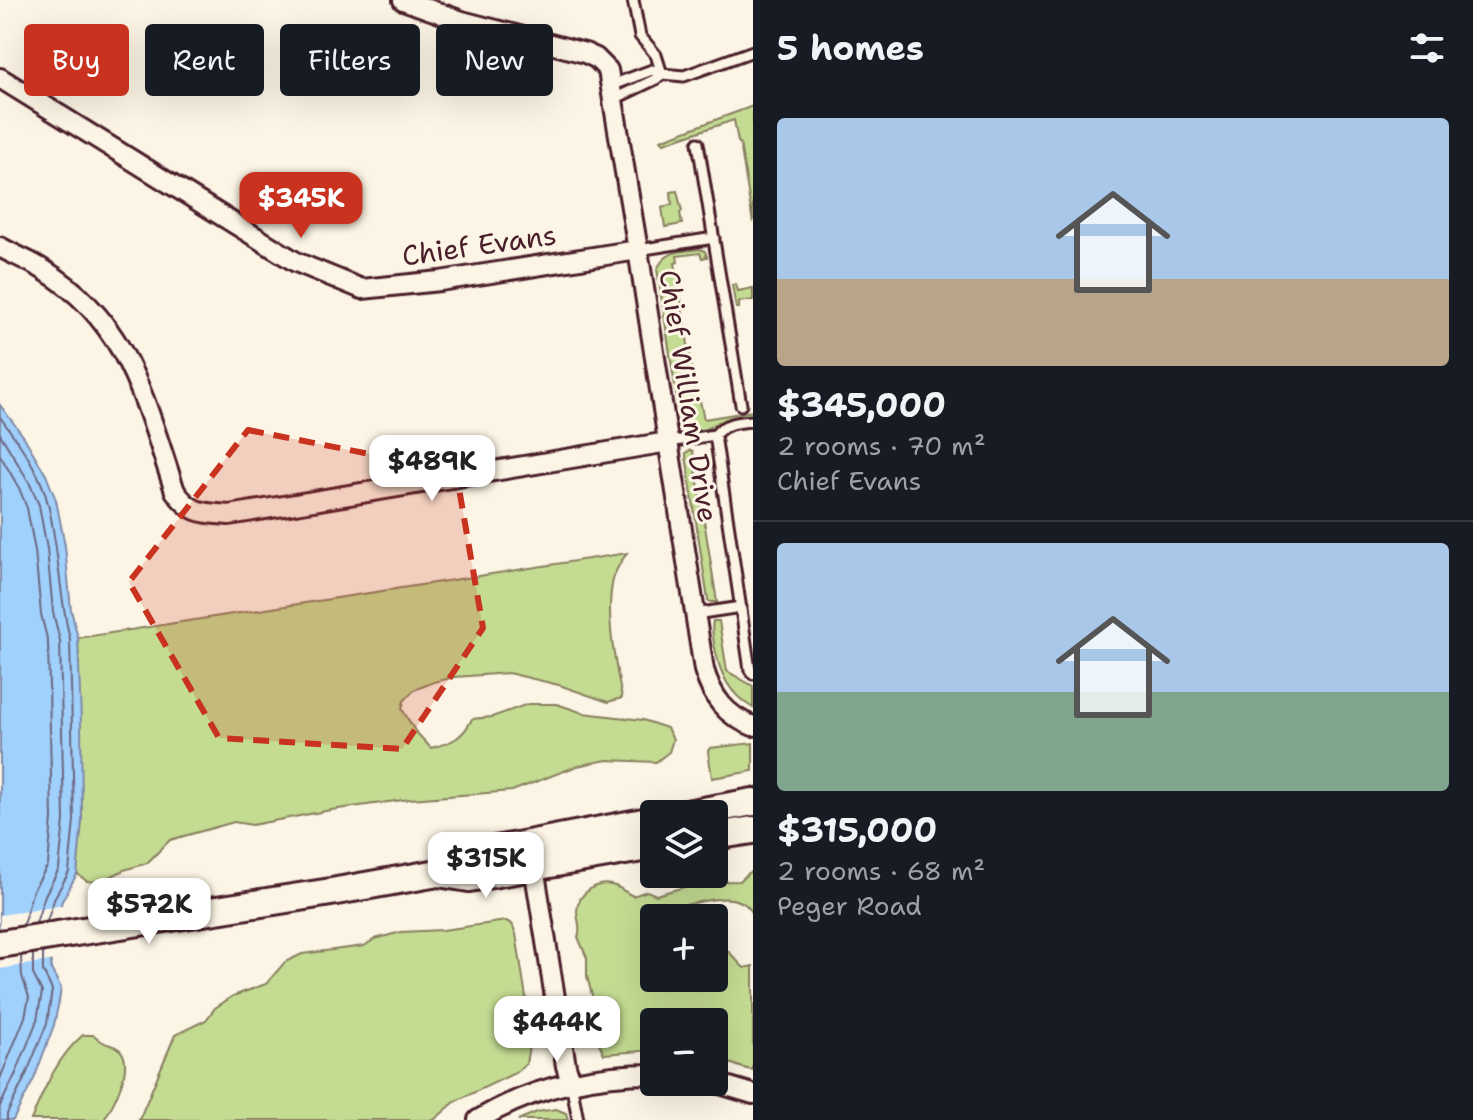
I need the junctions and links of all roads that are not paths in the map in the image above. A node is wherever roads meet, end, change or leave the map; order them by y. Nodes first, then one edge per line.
1 (403, 0) edge
2 (633, 0) edge
3 (753, 51) edge
4 (662, 74) junction
5 (0, 78) edge
6 (611, 85) junction
7 (698, 143) dead end
8 (714, 238) junction
9 (0, 247) edge
10 (638, 250) junction
11 (741, 405) dead end
12 (753, 421) edge
13 (715, 435) junction
14 (668, 442) junction
15 (742, 611) junction
16 (753, 613) edge
17 (695, 614) junction
18 (753, 674) edge
19 (746, 722) edge
20 (753, 802) edge
21 (728, 806) edge
22 (640, 823) edge
23 (753, 830) edge
24 (728, 834) edge
25 (640, 848) edge
26 (534, 867) junction
27 (438, 873) junction
28 (0, 944) edge
29 (640, 1074) edge
30 (571, 1082) junction
31 (728, 1086) edge
32 (753, 1094) edge
33 (478, 1120) edge
34 (578, 1120) edge

1 - 6 street
2 - 4 lane
3 - 4 lane
4 - 6 lane
5 - 10 street, Chief Evans
6 - 10 street, Chief William Drive
7 - 8 lane
8 - 10 lane
8 - 11 lane
9 - 14 street
10 - 14 street, Chief William Drive
12 - 13 lane
13 - 14 lane
13 - 15 lane
14 - 17 street, Chief William Drive
15 - 16 lane
15 - 17 lane
15 - 18 lane
17 - 19 street, Chief William Drive
20 - 21 main road
22 - 27 main road
23 - 24 main road
25 - 26 main road
26 - 27 main road
26 - 30 street
27 - 28 main road
29 - 30 street
30 - 33 street
30 - 34 lane
31 - 32 street

